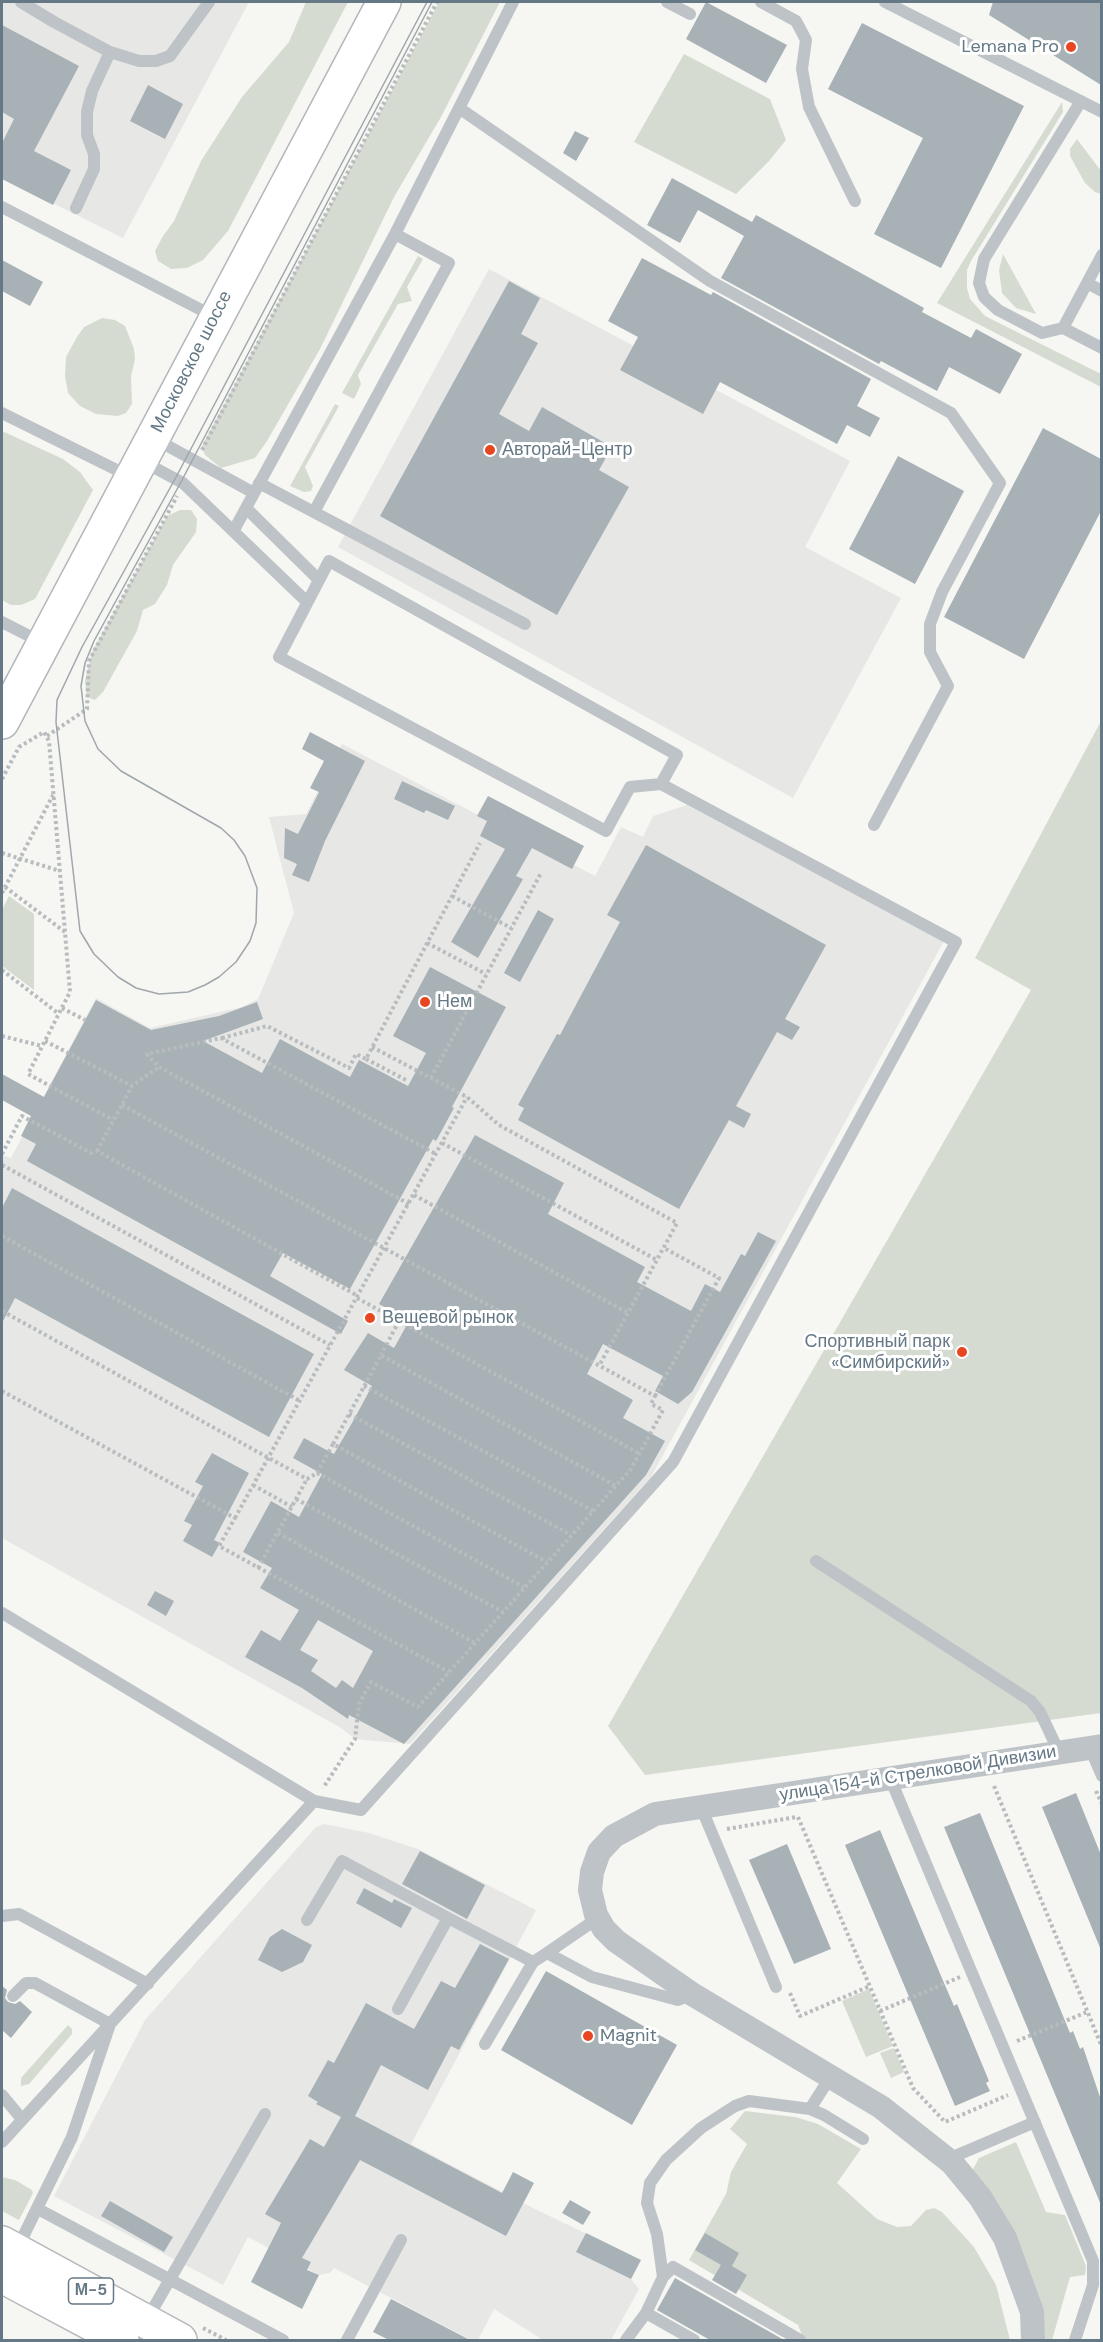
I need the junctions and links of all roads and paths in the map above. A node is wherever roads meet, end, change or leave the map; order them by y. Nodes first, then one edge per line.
1 (21, 2) edge
2 (209, 2) edge
3 (384, 2) edge
4 (437, 2) edge
5 (513, 2) edge
6 (667, 2) edge
7 (761, 2) edge
8 (885, 2) edge
9 (690, 14) dead end
10 (110, 52) junction
11 (1081, 101) junction
12 (459, 108) junction
13 (1101, 112) edge
14 (855, 201) dead end
15 (2, 207) edge
16 (76, 208) dead end
17 (395, 234) junction
18 (1101, 255) edge
19 (1087, 283) junction
20 (1101, 291) edge
21 (215, 317) junction
22 (1063, 328) junction
23 (1101, 348) edge
24 (2, 413) edge
25 (142, 459) junction
26 (195, 461) junction
27 (183, 483) junction
28 (257, 488) junction
29 (246, 508) junction
30 (314, 512) junction
31 (234, 530) junction
32 (319, 580) junction
33 (307, 602) junction
34 (2, 622) edge
35 (525, 624) dead end
36 (44, 644) junction
37 (9, 690) edge
38 (2, 722) edge
39 (46, 736) junction
40 (2, 779) edge
41 (661, 784) junction
42 (54, 795) junction
43 (874, 825) dead end
44 (480, 843) dead end
45 (2, 853) edge
46 (20, 859) junction
47 (60, 871) junction
48 (541, 873) dead end
49 (4, 887) junction
50 (2, 892) edge
51 (452, 896) junction
52 (511, 928) junction
53 (65, 932) junction
54 (427, 943) junction
55 (2, 970) edge
56 (486, 974) junction
57 (62, 1008) junction
58 (59, 1014) junction
59 (85, 1020) dead end
60 (2, 1036) edge
61 (221, 1038) junction
62 (45, 1041) junction
63 (42, 1046) junction
64 (372, 1047) junction
65 (366, 1059) junction
66 (159, 1067) junction
67 (431, 1078) junction
68 (406, 1080) dead end
69 (132, 1086) junction
70 (467, 1097) junction
71 (122, 1105) junction
72 (113, 1120) junction
73 (442, 1143) junction
74 (97, 1150) junction
75 (2, 1154) edge
76 (436, 1154) junction
77 (2, 1165) edge
78 (414, 1195) junction
79 (408, 1204) junction
80 (2, 1236) edge
81 (384, 1248) junction
82 (664, 1248) junction
83 (657, 1260) junction
84 (357, 1297) junction
85 (2, 1311) edge
86 (628, 1313) junction
87 (399, 1321) junction
88 (330, 1345) junction
89 (381, 1355) junction
90 (599, 1366) junction
91 (364, 1386) junction
92 (2, 1391) edge
93 (655, 1396) junction
94 (300, 1401) junction
95 (349, 1414) junction
96 (333, 1444) junction
97 (640, 1454) junction
98 (268, 1458) junction
99 (317, 1473) junction
100 (308, 1479) junction
101 (253, 1485) junction
102 (616, 1486) junction
103 (296, 1499) junction
104 (292, 1507) junction
105 (593, 1511) junction
106 (235, 1518) junction
107 (278, 1533) junction
108 (571, 1535) junction
109 (816, 1561) dead end
110 (547, 1562) junction
111 (258, 1568) junction
112 (524, 1587) junction
113 (502, 1612) junction
114 (2, 1613) edge
115 (475, 1643) junction
116 (449, 1672) junction
117 (1096, 1747) edge
118 (1059, 1752) junction
119 (1101, 1776) edge
120 (890, 1778) junction
121 (994, 1786) dead end
122 (314, 1801) junction
123 (701, 1807) junction
124 (798, 1816) dead end
125 (2, 1916) edge
126 (448, 1918) junction
127 (598, 1918) junction
128 (307, 1920) dead end
129 (547, 1953) junction
130 (533, 1962) junction
131 (956, 1966) dead end
132 (961, 1977) junction
133 (148, 1984) junction
134 (781, 1985) joint
135 (870, 1986) junction
136 (965, 1988) dead end
137 (692, 1994) junction
138 (13, 1996) dead end
139 (398, 2009) dead end
140 (880, 2011) junction
141 (1087, 2012) junction
142 (110, 2024) junction
143 (1013, 2043) dead end
144 (485, 2044) dead end
145 (1101, 2047) edge
146 (831, 2076) junction
147 (1005, 2084) dead end
148 (2, 2095) edge
149 (810, 2109) junction
150 (265, 2114) dead end
151 (21, 2118) junction
152 (1035, 2122) junction
153 (863, 2139) dead end
154 (2, 2142) edge
155 (948, 2159) junction
156 (39, 2210) junction
157 (401, 2240) dead end
158 (6, 2256) edge
159 (663, 2277) junction
160 (168, 2281) junction
161 (646, 2313) junction
162 (134, 2331) edge
163 (180, 2340) edge
164 (283, 2340) edge
165 (347, 2340) edge
166 (626, 2340) edge
167 (694, 2340) edge
168 (800, 2340) edge
169 (1033, 2340) edge
170 (1075, 2340) edge

1 - 10 lane
2 - 10 lane
3 - 21 main road, Московское шоссе
4 - 26 path
5 - 12 lane
6 - 9 lane
7 - 14 lane
8 - 11 lane
10 - 16 lane
11 - 13 lane
11 - 22 lane
12 - 17 lane
12 - 43 lane
15 - 21 lane
17 - 28 lane
17 - 30 lane
18 - 19 lane
19 - 20 lane
19 - 22 lane
21 - 25 main road, Московское шоссе
22 - 23 lane
24 - 25 lane
25 - 26 lane
25 - 27 lane
25 - 36 main road, Московское шоссе
26 - 28 lane
27 - 31 lane
27 - 39 path
28 - 29 lane
28 - 30 lane
29 - 31 lane
29 - 32 lane
30 - 35 lane
31 - 33 lane
32 - 33 lane
32 - 41 lane
33 - 41 lane
34 - 36 lane
36 - 37 main road, Московское шоссе
37 - 38 main road, Московское шоссе
39 - 40 path
39 - 42 path
41 - 122 lane
42 - 46 path
42 - 47 path
44 - 51 path
45 - 46 path
46 - 47 path
46 - 49 path
47 - 53 path
48 - 52 path
49 - 50 path
49 - 53 path
51 - 52 path
51 - 54 path
52 - 56 path
53 - 57 path
54 - 56 path
54 - 64 path
55 - 58 path
56 - 67 path
57 - 58 path
57 - 59 path
58 - 62 path
60 - 63 path
61 - 65 path
61 - 66 path
61 - 76 path
62 - 63 path
62 - 69 path
63 - 72 path
64 - 65 path
64 - 67 path
65 - 68 path
66 - 69 path
66 - 79 path
67 - 70 path
69 - 71 path
70 - 73 path
70 - 82 path
71 - 72 path
71 - 81 path
72 - 74 path
73 - 76 path
73 - 83 path
74 - 75 path
74 - 84 path
76 - 78 path
77 - 88 path
78 - 79 path
78 - 86 path
79 - 81 path
80 - 94 path
81 - 84 path
81 - 90 path
82 - 83 path
82 - 93 path
83 - 86 path
84 - 87 path
84 - 88 path
85 - 98 path
86 - 90 path
87 - 89 path
87 - 97 path
88 - 94 path
89 - 91 path
89 - 102 path
90 - 93 path
91 - 95 path
91 - 105 path
92 - 106 path
93 - 97 path
94 - 98 path
95 - 96 path
95 - 108 path
96 - 99 path
96 - 110 path
97 - 102 path
98 - 100 path
98 - 101 path
99 - 100 path
99 - 112 path
100 - 103 path
101 - 104 path
101 - 106 path
102 - 105 path
103 - 104 path
103 - 113 path
104 - 107 path
105 - 108 path
106 - 111 path
107 - 111 path
107 - 115 path
108 - 110 path
109 - 118 lane
110 - 112 path
111 - 116 path
112 - 113 path
113 - 115 path
114 - 122 lane
115 - 116 path
116 - 122 path
117 - 118 street, улица 154-й Стрелковой Дивизии
117 - 119 lane
118 - 120 street, улица 154-й Стрелковой Дивизии
120 - 123 street, улица 154-й Стрелковой Дивизии
120 - 152 lane
121 - 141 path
122 - 133 lane
123 - 127 street, улица 154-й Стрелковой Дивизии
123 - 134 lane
124 - 135 path
125 - 133 lane
126 - 128 lane
126 - 130 lane
126 - 139 lane
127 - 129 lane
127 - 137 street
129 - 130 lane
129 - 137 lane
130 - 144 lane
131 - 132 path
132 - 136 path
132 - 140 path
133 - 142 lane
134 - 135 path
135 - 140 path
137 - 146 street
138 - 142 lane
140 - 147 path
141 - 143 path
141 - 145 path
142 - 151 lane
142 - 156 lane
146 - 149 lane
146 - 155 street
148 - 151 lane
149 - 153 lane
149 - 159 lane
150 - 160 lane
151 - 154 lane
152 - 155 lane
152 - 170 lane
155 - 169 street
156 - 158 lane
156 - 160 lane
157 - 165 lane
158 - 162 main road, М-5
158 - 162 main road, М-5
159 - 161 lane
159 - 168 lane
160 - 162 lane
160 - 164 lane
161 - 166 lane
161 - 167 lane
162 - 163 main road, М-5

